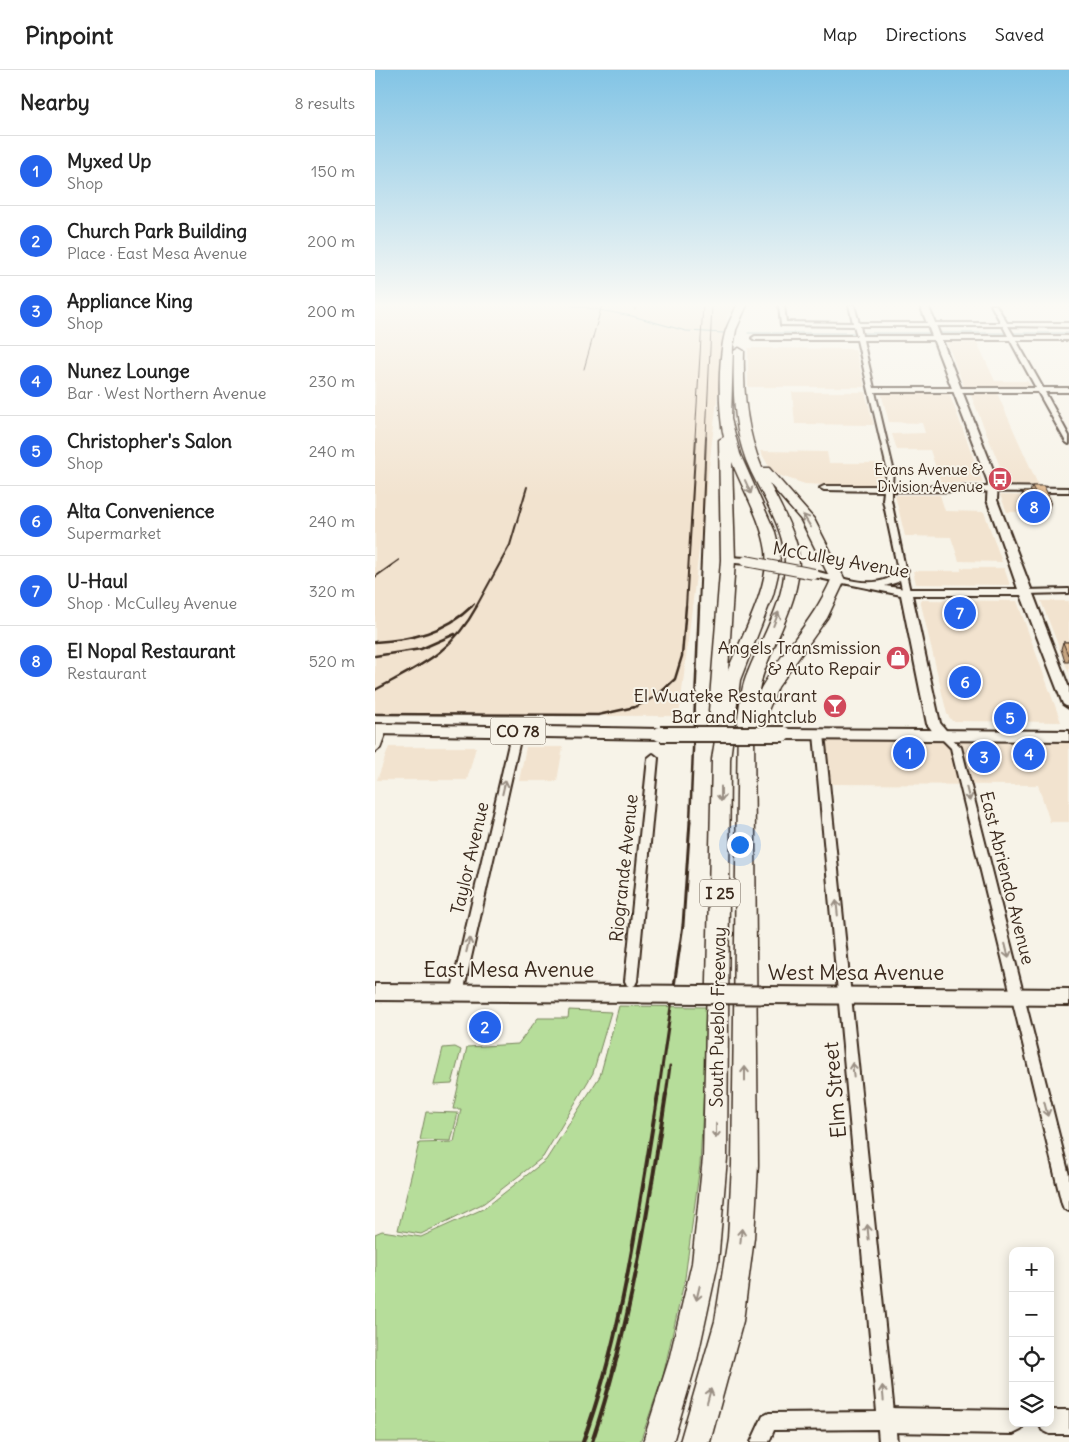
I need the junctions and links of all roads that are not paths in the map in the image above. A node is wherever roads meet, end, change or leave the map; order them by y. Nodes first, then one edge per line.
1 (727, 369) edge
2 (739, 369) edge
3 (867, 369) edge
4 (950, 369) edge
5 (1030, 369) edge
6 (872, 390) junction
7 (958, 390) junction
8 (1041, 390) junction
9 (1069, 390) edge
10 (725, 419) junction
11 (745, 439) junction
12 (1069, 442) edge
13 (824, 488) dead end
14 (887, 489) junction
15 (994, 490) junction
16 (1069, 490) edge
17 (728, 560) junction
18 (902, 570) junction
19 (838, 580) junction
20 (861, 584) junction
21 (906, 592) junction
22 (1025, 592) junction
23 (1069, 592) edge
24 (911, 617) junction
25 (1069, 704) edge
26 (379, 729) edge
27 (517, 731) junction
28 (819, 734) junction
29 (943, 735) junction
30 (1069, 736) edge
31 (375, 748) edge
32 (653, 758) dead end
33 (721, 759) junction
34 (746, 768) junction
35 (636, 987) junction
36 (375, 992) edge
37 (457, 992) junction
38 (846, 996) junction
39 (1018, 997) junction
40 (1069, 997) edge
41 (1069, 1204) edge
42 (1009, 1422) edge
43 (1054, 1422) edge
44 (1069, 1422) edge
45 (887, 1431) edge
46 (657, 1442) edge
47 (695, 1442) edge
48 (760, 1442) edge

1 - 10 highway, South Pueblo Freeway / I 25
2 - 11 highway, South Pueblo Freeway / I 25
3 - 6 street, East Abriendo Avenue
4 - 7 street
5 - 8 street
6 - 7 street
6 - 14 street, East Abriendo Avenue
7 - 8 street
7 - 15 street
8 - 9 street
8 - 12 street
10 - 17 highway
10 -> 33 highway, South Pueblo Freeway / I 25
19 -> 11 highway
34 -> 11 highway, South Pueblo Freeway / I 25
13 - 14 street
14 - 15 street
14 - 18 street, East Abriendo Avenue
15 - 16 street
15 - 22 street
17 - 19 street, McCulley Avenue, bridge
17 - 33 highway
18 - 20 street
18 - 21 street, East Abriendo Avenue
19 - 20 street, McCulley Avenue
19 - 34 highway
20 - 21 street, McCulley Avenue
20 - 24 street
21 - 22 street, McCulley Avenue
21 - 24 street, East Abriendo Avenue
22 - 23 street, McCulley Avenue
22 - 25 street
24 - 29 street, East Abriendo Avenue
26 - 27 main road, CO 78
26 - 31 street
27 - 28 main road, CO 78, bridge
37 -> 27 street, Taylor Avenue
28 - 29 main road, CO 78
38 -> 28 street, Elm Street
29 - 30 main road, CO 78
29 -> 39 street, East Abriendo Avenue
32 - 35 street, Riogrande Avenue
33 -> 46 highway, South Pueblo Freeway / I 25
47 -> 34 highway, South Pueblo Freeway / I 25
35 - 37 street, East Mesa Avenue
35 - 38 street, West Mesa Avenue, bridge
36 - 37 street, East Mesa Avenue
38 - 39 street, West Mesa Avenue
45 -> 38 street, Elm Street
39 - 40 street, West Mesa Avenue
39 -> 41 street, East Abriendo Avenue
42 - 45 street
43 - 44 street
45 - 48 street

